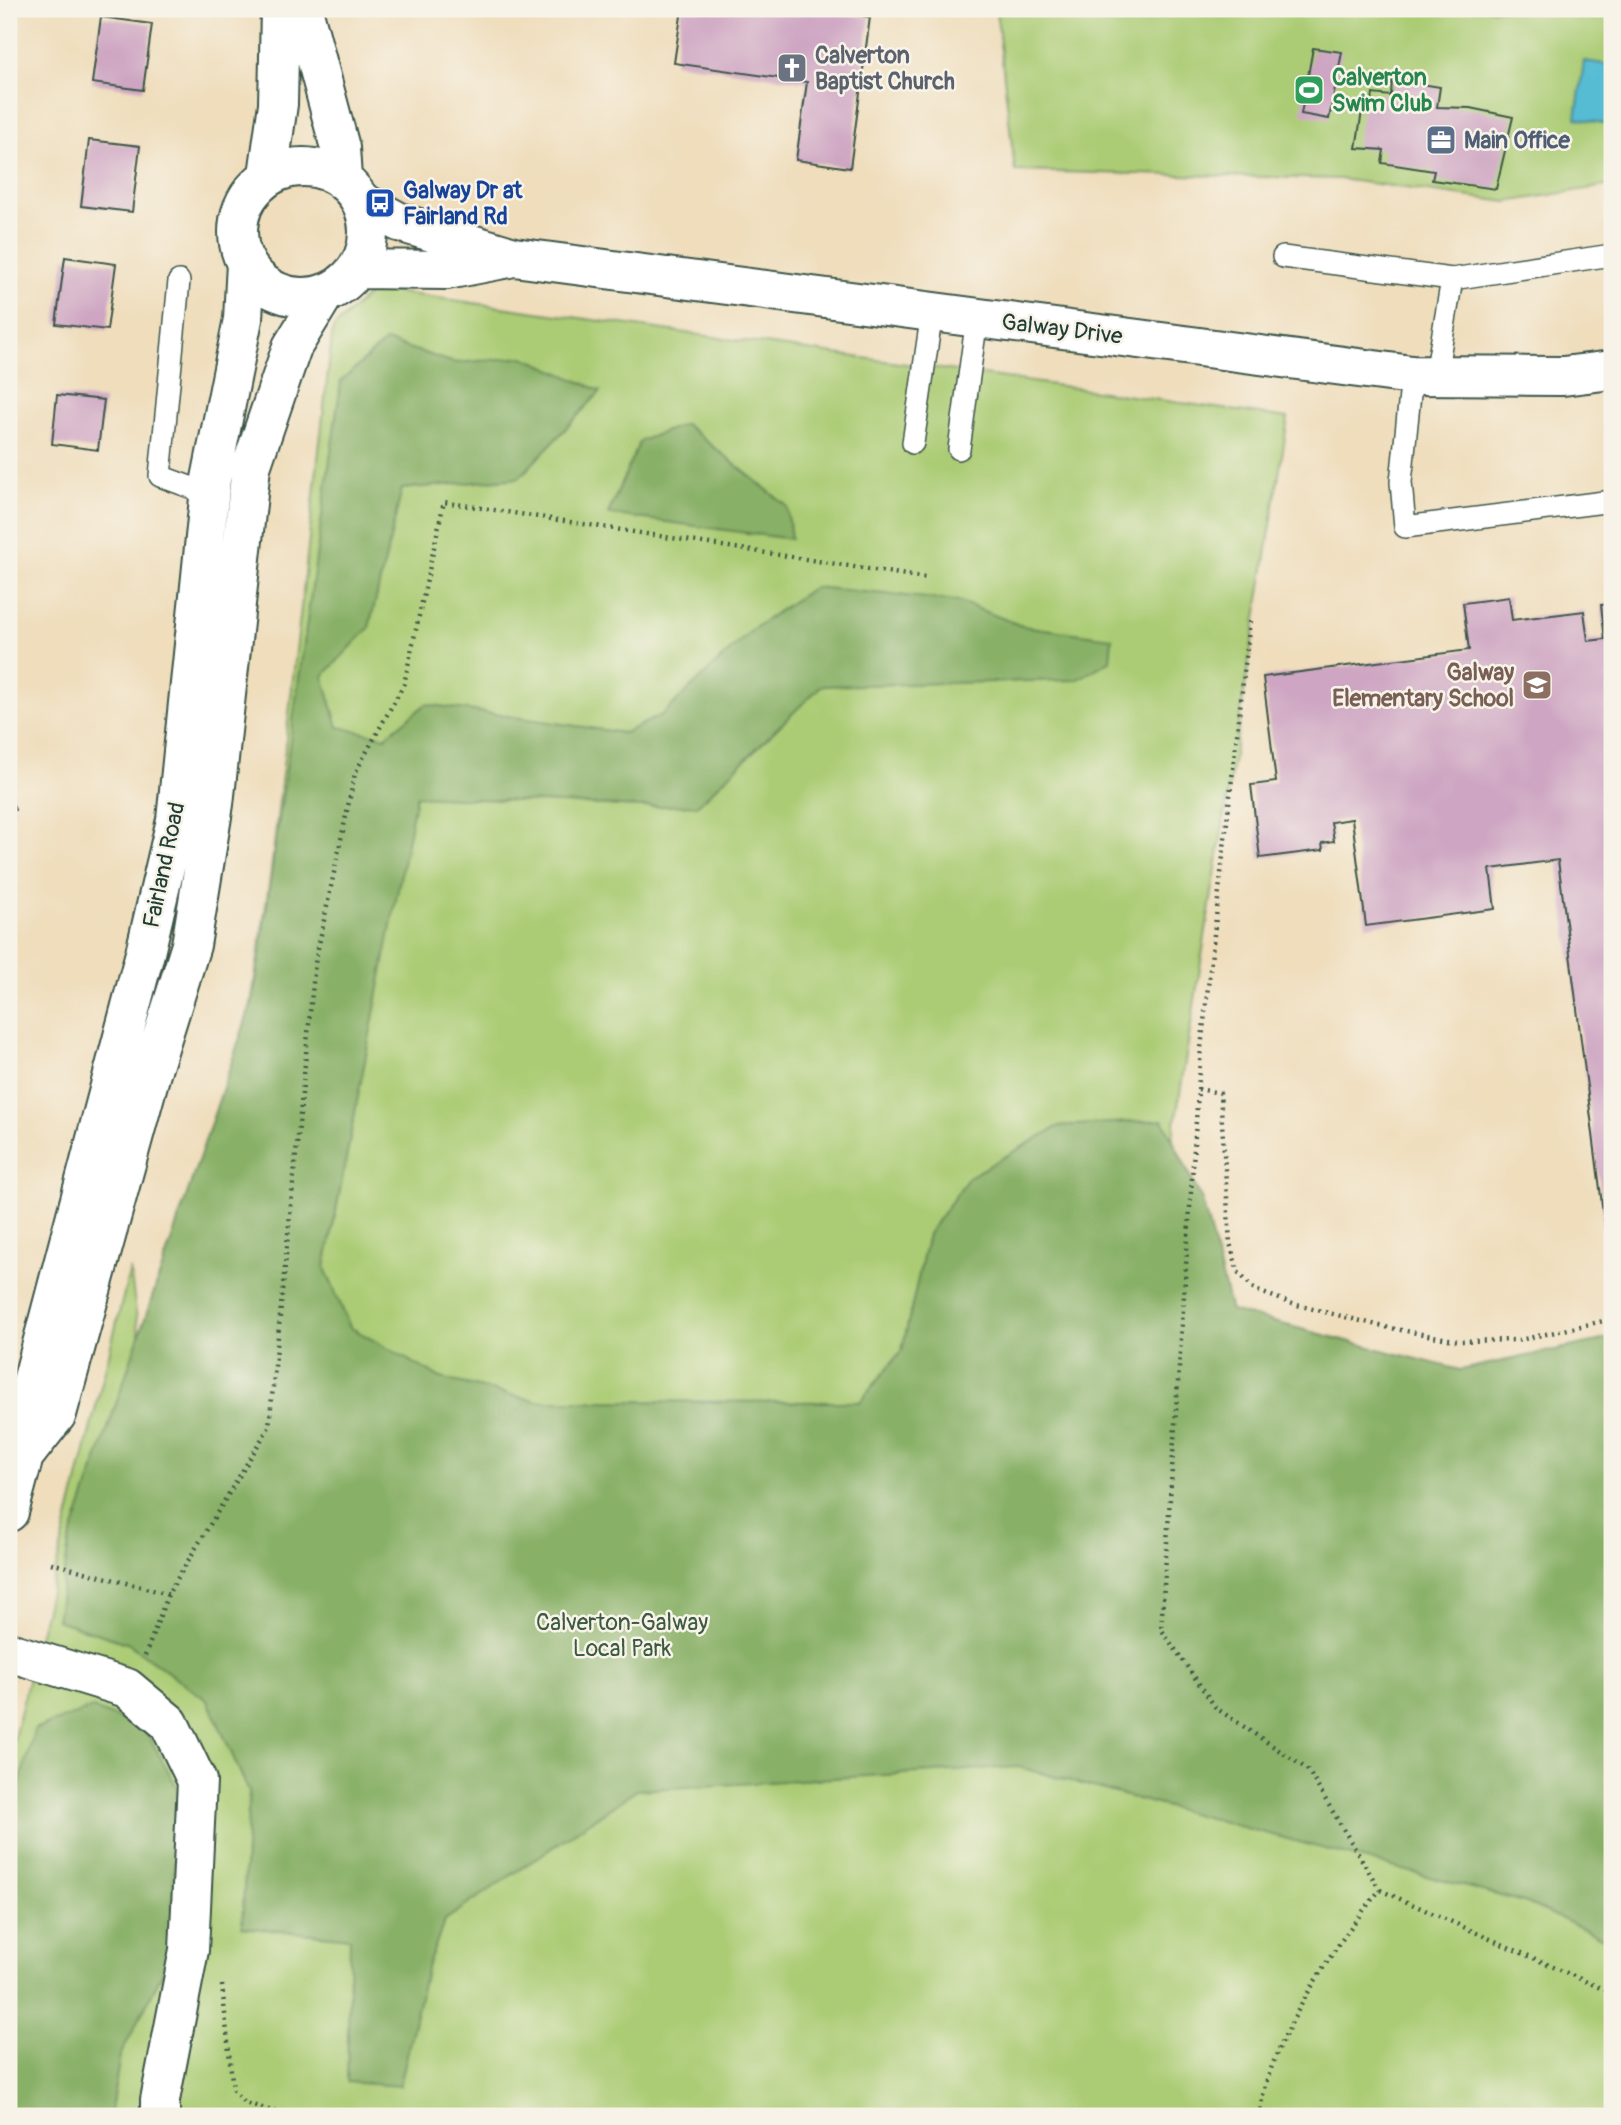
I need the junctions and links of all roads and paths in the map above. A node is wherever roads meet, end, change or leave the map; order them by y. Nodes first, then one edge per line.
1 (280, 9) edge
2 (303, 9) edge
3 (268, 176) junction
4 (352, 190) junction
5 (1612, 255) edge
6 (514, 257) junction
7 (1283, 257) dead end
8 (246, 264) junction
9 (357, 269) junction
10 (1452, 279) junction
11 (179, 281) dead end
12 (325, 293) junction
13 (932, 312) junction
14 (978, 318) junction
15 (1612, 370) edge
16 (1424, 375) junction
17 (912, 443) dead end
18 (959, 449) dead end
19 (209, 496) junction
20 (1612, 501) edge
21 (247, 503) junction
22 (925, 578) dead end
23 (1250, 621) dead end
24 (1198, 1089) junction
25 (1612, 1319) edge
26 (24, 1456) junction
27 (9, 1512) edge
28 (51, 1563) dead end
29 (167, 1594) junction
30 (9, 1652) edge
31 (131, 1691) junction
32 (1380, 1890) junction
33 (1612, 1993) edge
34 (160, 2116) edge
35 (1259, 2116) edge

1 - 3 main road
2 - 4 main road
3 - 4 main road
3 - 8 main road
4 - 6 main road, Galway Drive
4 - 9 main road
5 - 10 lane
6 - 9 main road, Galway Drive
6 - 13 main road, Galway Drive
7 - 10 lane
8 - 12 main road
8 - 19 main road, Fairland Road
9 - 12 main road
10 - 16 lane
11 - 19 lane
12 - 21 main road, Fairland Road
13 - 14 main road, Galway Drive
13 - 17 lane
14 - 16 main road, Galway Drive
14 - 18 lane
15 - 16 main road, Galway Drive
16 - 20 lane
19 - 21 lane
19 - 26 main road, Fairland Road
21 - 26 main road, Fairland Road
22 - 29 path
23 - 24 path
24 - 25 path
24 - 32 path
26 - 27 main road, Fairland Road
28 - 29 path
29 - 31 path
30 - 31 main road
31 - 34 main road
32 - 33 path
32 - 35 path

